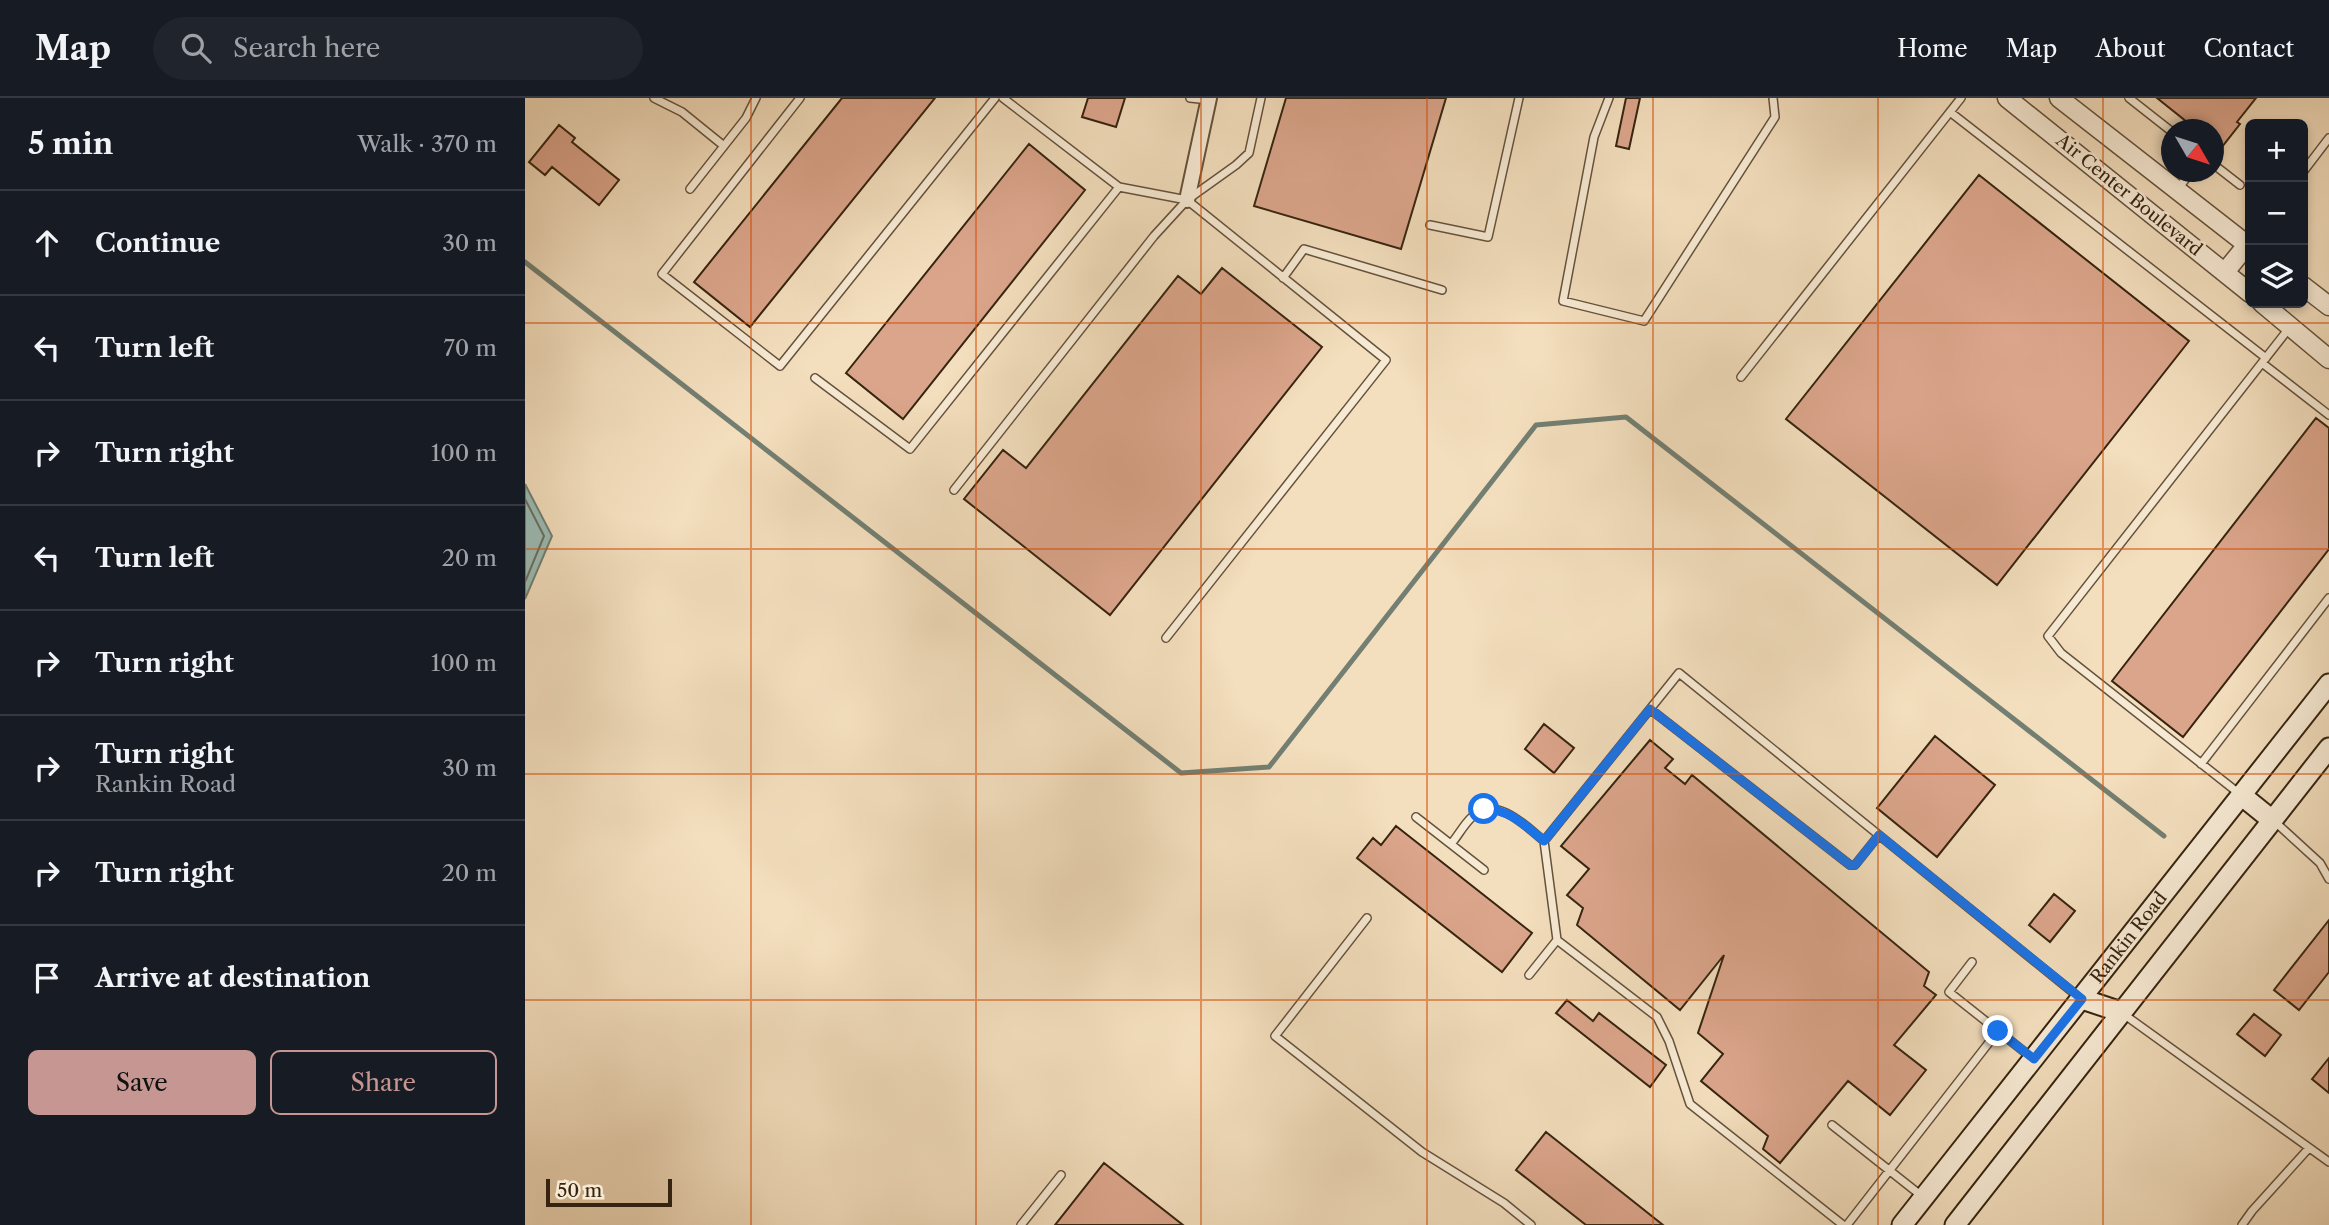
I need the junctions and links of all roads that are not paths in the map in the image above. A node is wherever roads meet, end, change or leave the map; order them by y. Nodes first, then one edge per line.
1 (653, 98) edge
2 (756, 98) edge
3 (800, 98) edge
4 (995, 98) edge
5 (1003, 98) edge
6 (1190, 98) edge
7 (1261, 98) edge
8 (1519, 98) edge
9 (1609, 98) edge
10 (1773, 98) edge
11 (1961, 98) edge
12 (2007, 98) edge
13 (2059, 98) edge
14 (2129, 98) edge
15 (1209, 99) edge
16 (1949, 112) junction
17 (2161, 123) edge
18 (2329, 138) edge
19 (724, 146) junction
20 (2308, 165) edge
21 (2224, 172) edge
22 (2183, 182) edge
23 (2240, 185) dead end
24 (1119, 187) junction
25 (690, 189) dead end
26 (2177, 190) junction
27 (1187, 200) junction
28 (1430, 225) dead end
29 (2245, 241) edge
30 (2248, 245) edge
31 (2225, 272) junction
32 (1283, 278) junction
33 (2245, 289) edge
34 (2308, 289) edge
35 (1442, 290) dead end
36 (2327, 299) edge
37 (2268, 308) edge
38 (2290, 327) junction
39 (2329, 359) edge
40 (2264, 360) junction
41 (1741, 377) dead end
42 (815, 378) dead end
43 (2329, 415) edge
44 (954, 490) dead end
45 (2329, 598) edge
46 (1166, 638) dead end
47 (2329, 684) edge
48 (1650, 709) junction
49 (2329, 748) edge
50 (2201, 764) junction
51 (2242, 795) junction
52 (1416, 817) dead end
53 (2272, 820) junction
54 (1879, 835) junction
55 (1544, 841) junction
56 (1451, 844) junction
57 (1484, 870) dead end
58 (2329, 878) edge
59 (1367, 918) dead end
60 (1557, 940) junction
61 (1972, 962) dead end
62 (1529, 975) dead end
63 (2082, 999) junction
64 (2121, 1012) junction
65 (1998, 1031) junction
66 (2034, 1059) junction
67 (1832, 1125) dead end
68 (2309, 1148) junction
69 (2329, 1162) edge
70 (1890, 1170) junction
71 (1061, 1175) dead end
72 (1924, 1198) junction
73 (1021, 1225) edge
74 (1531, 1225) edge
75 (1845, 1225) edge
76 (1902, 1225) edge
77 (1955, 1225) edge
78 (2242, 1225) edge

1 - 19 lane
2 - 19 lane
3 - 4 lane
5 - 24 lane
6 - 15 lane
7 - 27 lane
8 - 28 lane
9 - 10 lane
11 - 16 lane
12 - 31 street, Air Center Boulevard
13 - 26 street, Air Center Boulevard
14 - 17 lane
15 - 27 street
16 - 40 lane
16 - 41 lane
18 - 20 lane
19 - 25 lane
21 - 23 lane
22 - 26 lane
24 - 27 lane
24 - 42 lane
26 - 29 street, Air Center Boulevard
27 - 32 lane
27 - 44 lane
30 - 31 street
31 - 33 street, Air Center Boulevard
32 - 35 lane
32 - 46 lane
34 - 36 street
37 - 38 street
38 - 39 street
38 - 40 lane
40 - 43 lane
40 - 50 lane
45 - 50 lane
47 - 51 main road, Rankin Road
48 - 54 lane
48 - 54 lane
48 - 55 lane
49 - 53 main road
50 - 51 lane
51 - 53 main road
51 - 63 main road, Rankin Road
52 - 56 lane
53 - 58 lane
53 - 64 main road
54 - 63 lane
55 - 56 lane
55 - 60 lane
56 - 57 lane
59 - 74 lane
60 - 62 lane
60 - 75 lane
61 - 65 lane
63 - 64 main road
63 - 66 main road, Rankin Road
64 - 68 lane
64 - 77 main road
65 - 66 lane
65 - 70 lane
66 - 72 main road, Rankin Road
67 - 70 lane
68 - 69 lane
68 - 78 lane
70 - 72 lane
70 - 75 lane
71 - 73 lane
72 - 76 main road, Rankin Road

